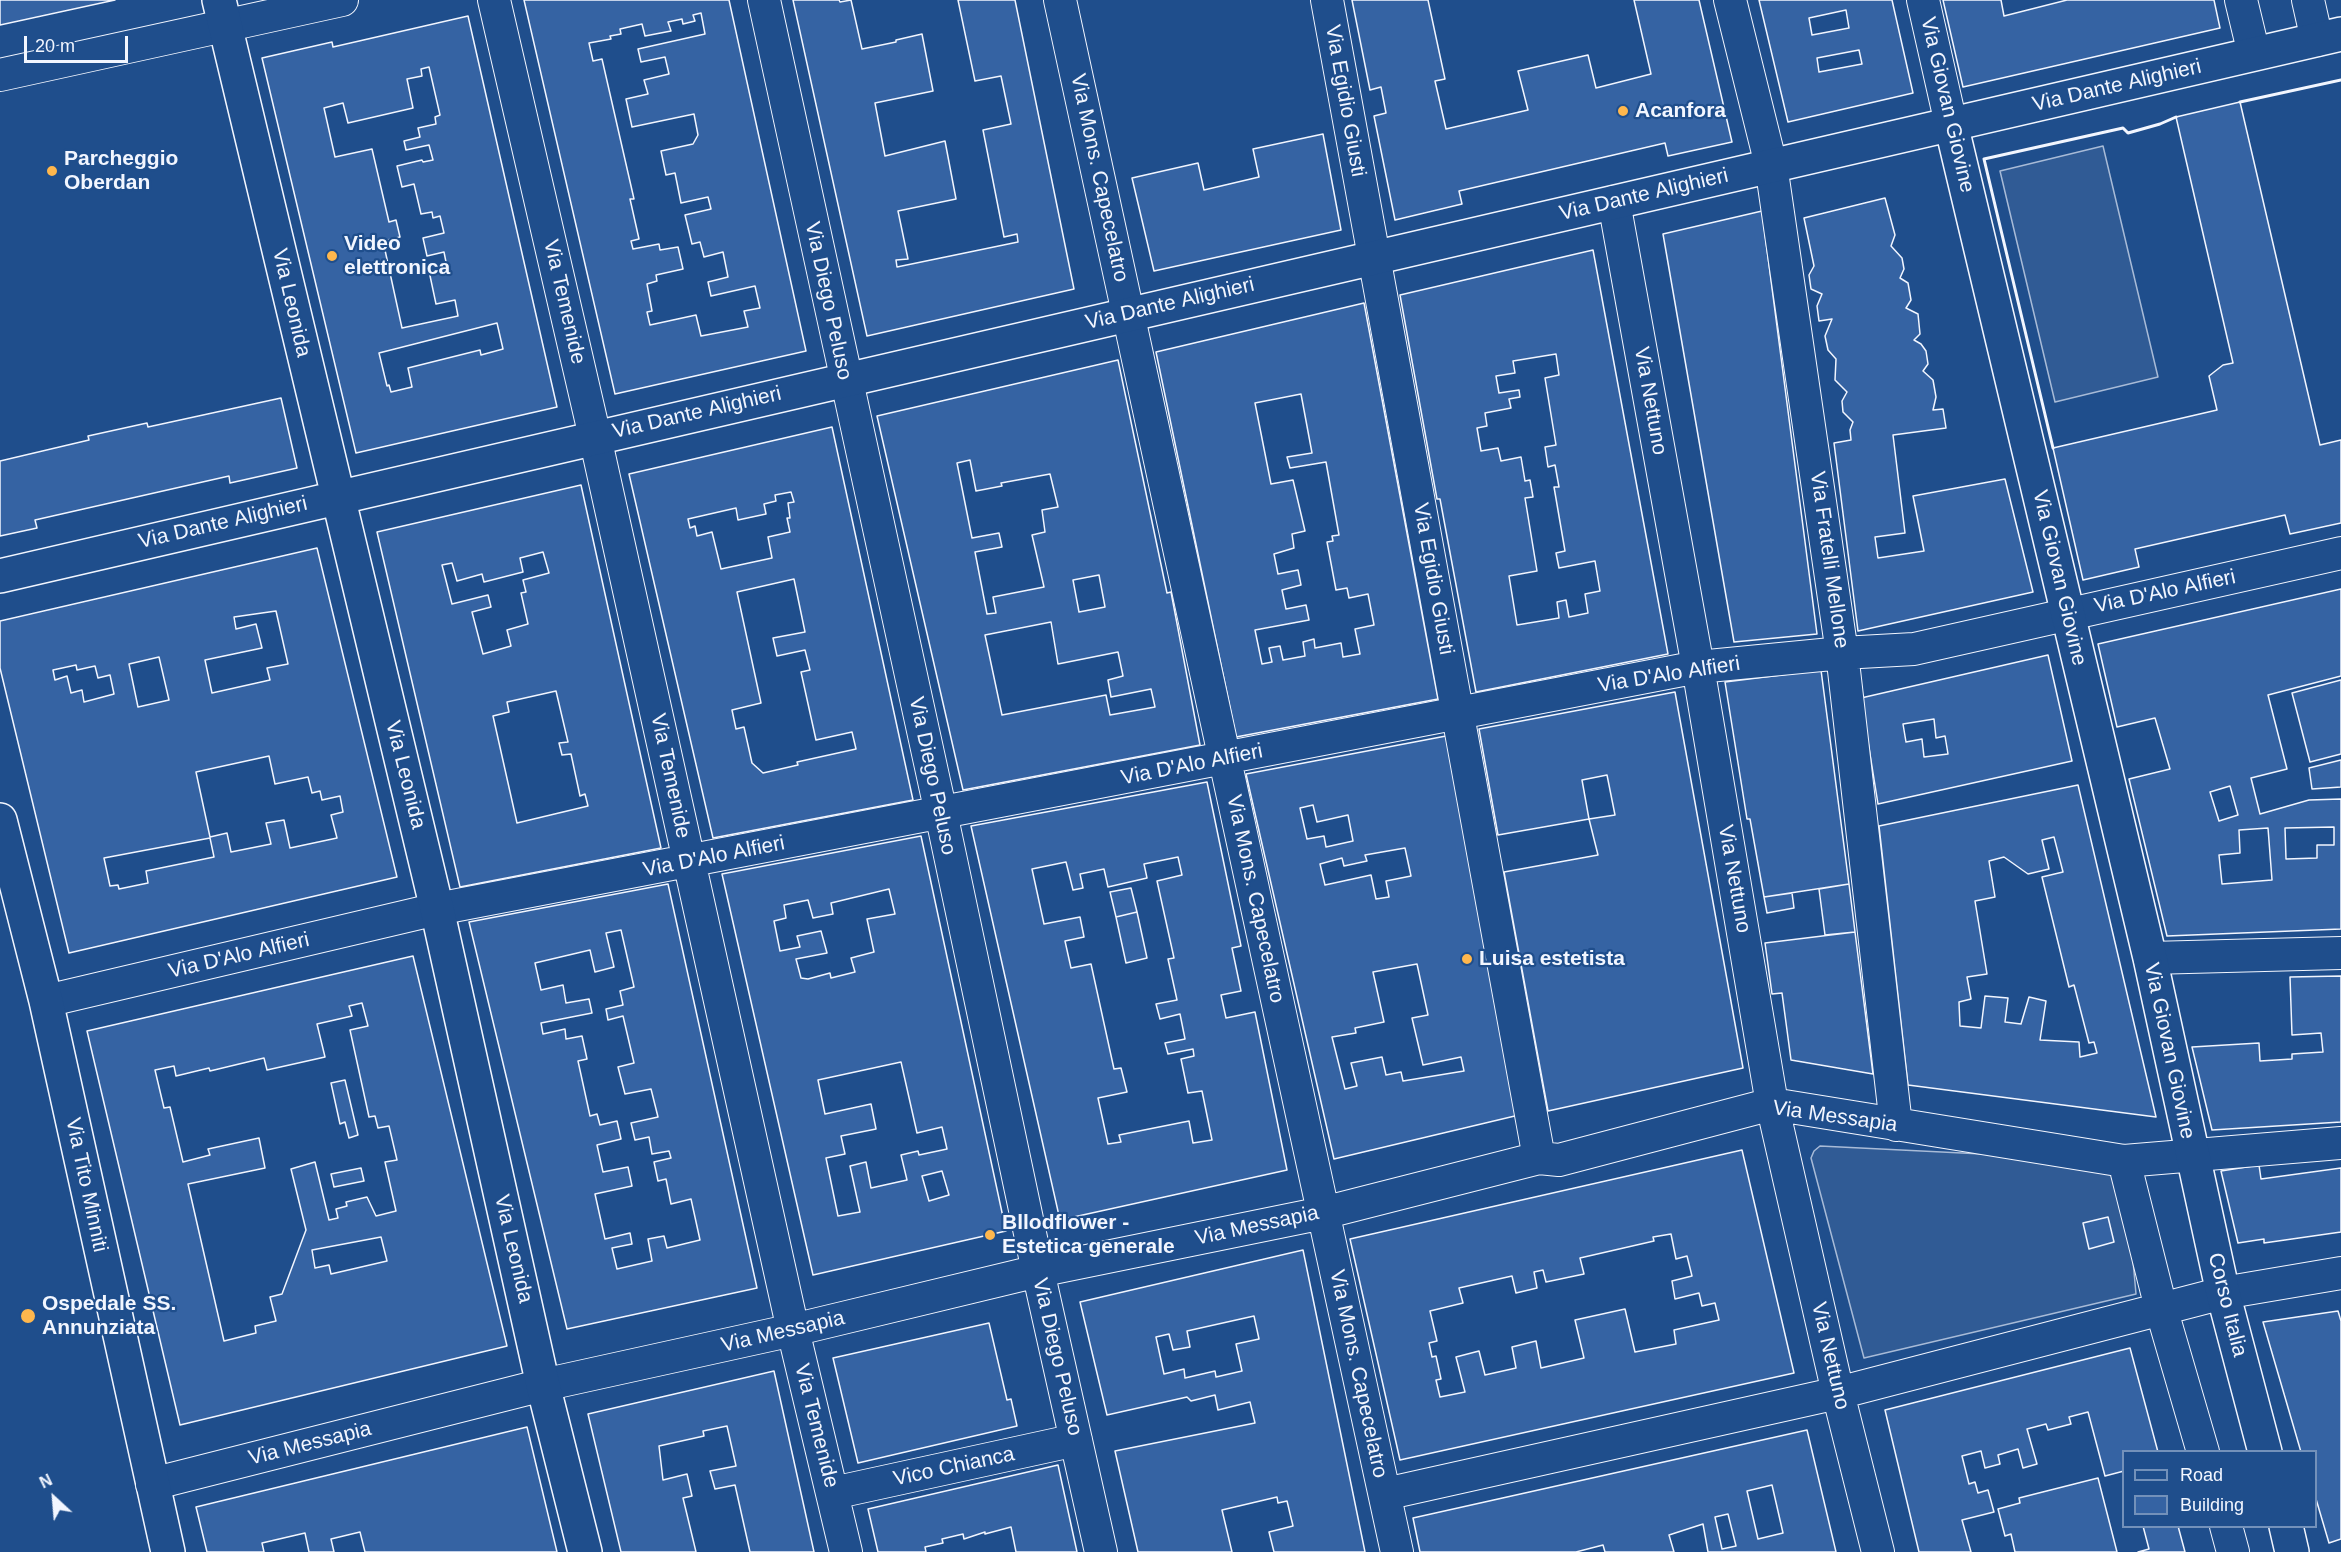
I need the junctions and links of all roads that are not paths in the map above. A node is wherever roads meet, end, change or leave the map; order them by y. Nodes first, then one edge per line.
1 (342, 0) edge
2 (494, 0) edge
3 (764, 0) edge
4 (1060, 0) edge
5 (1327, 0) edge
6 (1730, 0) edge
7 (1923, 0) edge
8 (2241, 0) edge
9 (2308, 0) edge
10 (222, 13) edge
11 (2329, 37) edge
12 (2254, 54) junction
13 (0, 75) edge
14 (1951, 124) junction
15 (1771, 165) junction
16 (1614, 202) junction
17 (1374, 258) junction
18 (1128, 314) junction
19 (845, 379) junction
20 (595, 437) junction
21 (338, 496) junction
22 (2341, 553) edge
23 (0, 576) edge
24 (2067, 614) junction
25 (1842, 653) junction
26 (1698, 667) junction
27 (1458, 714) junction
28 (1225, 759) junction
29 (941, 813) junction
30 (0, 820) edge
31 (689, 862) junction
32 (437, 909) junction
33 (2341, 952) edge
34 (2150, 958) junction
35 (46, 1001) junction
36 (1772, 1104) junction
37 (1896, 1125) junction
38 (2341, 1143) edge
39 (2192, 1157) junction
40 (1539, 1158) junction
41 (2124, 1161) junction
42 (1323, 1213) junction
43 (1038, 1271) junction
44 (2341, 1273) edge
45 (2223, 1293) junction
46 (2161, 1308) junction
47 (793, 1330) junction
48 (543, 1385) junction
49 (1838, 1393) junction
50 (1076, 1440) junction
51 (2202, 1450) edge
52 (2264, 1450) edge
53 (152, 1484) junction
54 (832, 1493) junction
55 (1385, 1494) junction
56 (2226, 1528) edge
57 (2286, 1528) edge
58 (168, 1552) edge
59 (585, 1552) edge
60 (846, 1552) edge
61 (1101, 1552) edge
62 (1397, 1552) edge
63 (1878, 1552) edge
64 (2233, 1552) edge
65 (2292, 1552) edge

1 - 10 street
2 - 20 street, Via Temenide
3 - 19 street, Via Diego Peluso
4 - 18 street, Via Mons. Capecelatro
5 - 17 street, Via Egidio Giusti
6 - 15 street, Via Fratelli Mellone
7 - 14 street, Via Giovan Giovine
8 - 12 street
9 - 11 street
10 - 13 street
10 - 21 street, Via Leonida
11 - 12 street, Via Dante Alighieri
12 - 14 street, Via Dante Alighieri
14 - 15 street, Via Dante Alighieri
14 - 24 street, Via Giovan Giovine
15 - 16 street, Via Dante Alighieri
15 - 25 street, Via Fratelli Mellone
16 - 17 street, Via Dante Alighieri
16 - 26 street, Via Nettuno
17 - 18 street, Via Dante Alighieri
17 - 27 street, Via Egidio Giusti
18 - 19 street, Via Dante Alighieri
18 - 28 street, Via Mons. Capecelatro
19 - 20 street, Via Dante Alighieri
19 - 29 street, Via Diego Peluso
20 - 21 street, Via Dante Alighieri
20 - 31 street, Via Temenide
21 - 23 street, Via Dante Alighieri
21 - 32 street, Via Leonida
22 - 24 street, Via D'Alo Alfieri
24 - 25 street, Via D'Alo Alfieri
24 - 34 street, Via Giovan Giovine
25 - 26 street, Via D'Alo Alfieri
25 - 37 street, Via Fratelli Mellone
26 - 27 street, Via D'Alo Alfieri
26 - 36 street, Via Nettuno
27 - 28 street, Via D'Alo Alfieri
27 - 40 street, Via Egidio Giusti
28 - 29 street, Via D'Alo Alfieri
28 - 42 street, Via Mons. Capecelatro
29 - 31 street, Via D'Alo Alfieri
29 - 43 street, Via Diego Peluso
30 - 35 street, Via Tito Minniti
31 - 32 street, Via D'Alo Alfieri
31 - 47 street, Via Temenide
32 - 35 street, Via D'Alo Alfieri
32 - 48 street, Via Leonida
33 - 34 street
34 - 39 street, Via Giovan Giovine
35 - 53 street, Via Tito Minniti
36 - 37 street, Via Messapia
36 - 40 street, Via Messapia
36 - 49 street, Via Nettuno
37 - 41 street, Via Messapia
38 - 39 street, Via Messapia
39 - 41 street, Via Messapia
39 - 45 street, Corso Italia
40 - 42 street, Via Messapia
41 - 46 street
42 - 43 street, Via Messapia
42 - 55 street, Via Mons. Capecelatro
43 - 47 street, Via Messapia
43 - 50 street, Via Diego Peluso
44 - 45 street
45 - 46 street
45 - 52 street, Corso Italia
46 - 49 street
46 - 51 street
47 - 48 street, Via Messapia
47 - 54 street, Via Temenide
48 - 53 street, Via Messapia
48 - 59 street, Via Leonida
49 - 55 street
49 - 63 street, Via Nettuno
50 - 54 street, Vico Chianca
50 - 61 street, Via Diego Peluso
53 - 58 street, Via Tito Minniti
54 - 60 street, Via Temenide
55 - 62 street, Via Mons. Capecelatro
56 - 64 street
57 - 65 street

